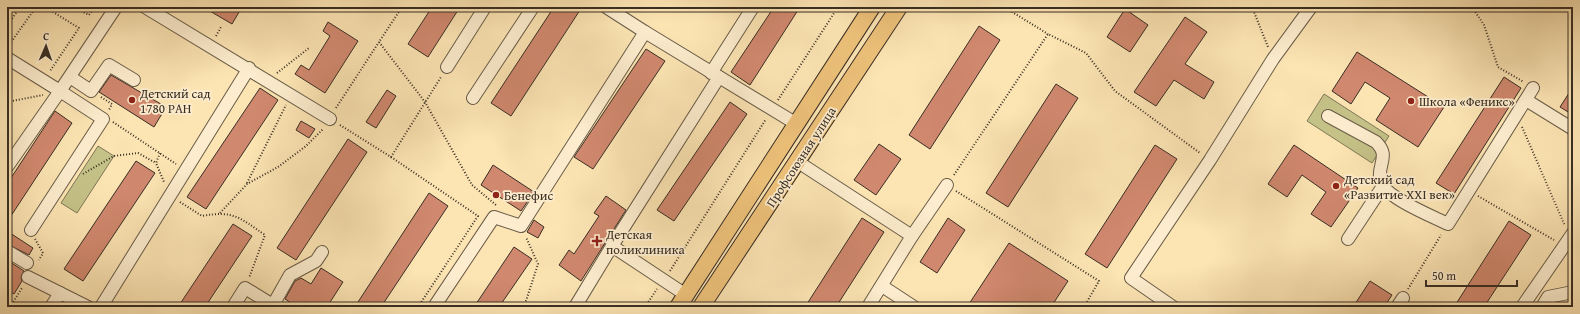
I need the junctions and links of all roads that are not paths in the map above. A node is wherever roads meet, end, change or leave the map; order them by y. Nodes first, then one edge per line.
1 (116, 7) edge
2 (145, 7) edge
3 (485, 7) edge
4 (533, 7) edge
5 (606, 7) edge
6 (753, 7) edge
7 (872, 7) edge
8 (899, 7) edge
9 (1311, 7) edge
10 (645, 32) junction
11 (11, 54) edge
12 (447, 67) road end
13 (249, 68) junction
14 (715, 75) junction
15 (70, 77) junction
16 (134, 80) dead end
17 (1533, 88) road end
18 (60, 91) junction
19 (473, 98) dead end
20 (1526, 100) junction
21 (1328, 116) dead end
22 (330, 119) road end
23 (795, 123) junction
24 (1573, 129) edge
25 (798, 162) junction
26 (7, 167) edge
27 (947, 185) road end
28 (1383, 186) junction
29 (31, 230) dead end
30 (912, 236) junction
31 (1348, 239) dead end
32 (1569, 239) edge
33 (612, 246) junction
34 (7, 251) edge
35 (322, 252) dead end
36 (27, 263) dead end
37 (28, 277) dead end
38 (882, 286) junction
39 (1573, 292) edge
40 (60, 293) junction
41 (682, 301) edge
42 (274, 306) edge
43 (51, 307) edge
44 (88, 307) edge
45 (101, 307) edge
46 (233, 307) edge
47 (434, 307) edge
48 (575, 307) edge
49 (701, 307) edge
50 (868, 307) edge
51 (914, 307) edge
52 (1173, 307) edge
53 (1522, 307) edge
54 (1542, 307) edge

1 - 15 lane
2 - 13 lane
3 - 12 lane
4 - 19 lane
5 - 10 lane
6 - 14 lane
7 - 23 main road, Профсоюзная улица
8 - 25 main road, Профсоюзная улица
9 - 52 lane
10 - 14 lane
10 - 47 lane
11 - 18 lane
13 - 22 lane
13 - 45 lane
14 - 23 lane
14 - 33 lane
15 - 16 lane
15 - 18 lane
17 - 20 lane
18 - 26 lane
18 - 29 lane
20 - 24 lane
20 - 28 lane
21 - 28 lane
23 - 41 main road, Профсоюзная улица
25 - 30 lane
25 - 49 main road, Профсоюзная улица
27 - 30 lane
28 - 31 lane
30 - 38 lane
32 - 53 lane
33 - 41 lane
33 - 48 lane
34 - 36 lane
35 - 42 lane
37 - 40 lane
38 - 50 lane
38 - 51 lane
39 - 54 lane
40 - 43 lane
40 - 44 lane
42 - 46 lane

